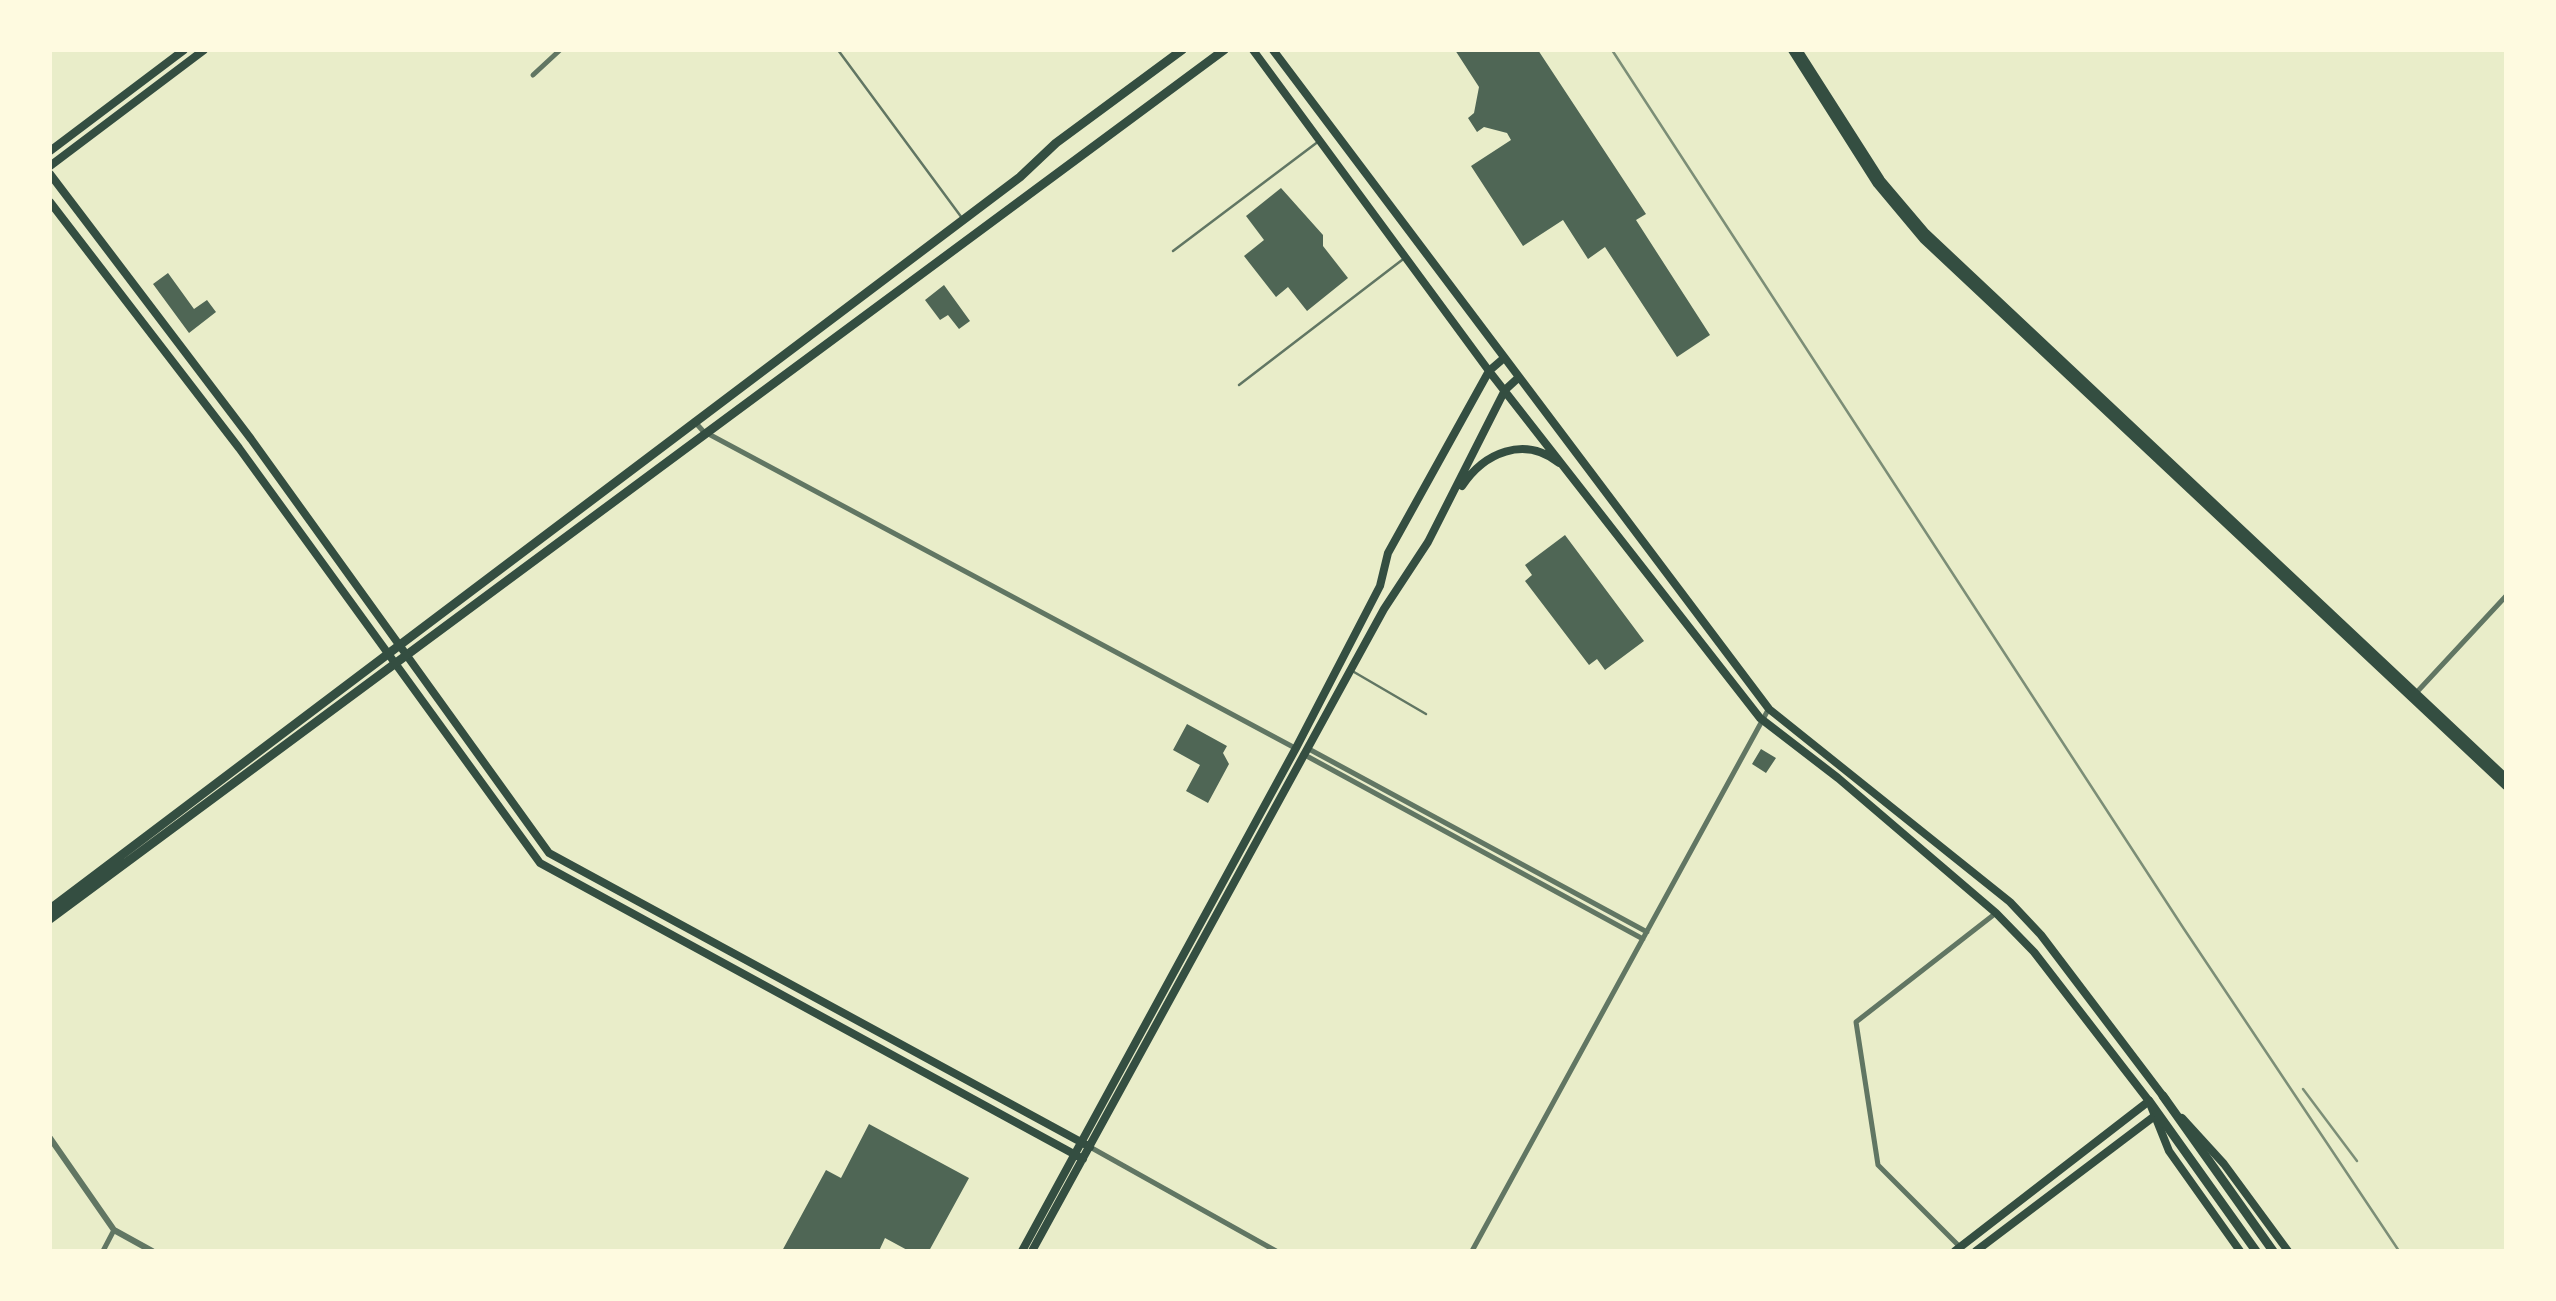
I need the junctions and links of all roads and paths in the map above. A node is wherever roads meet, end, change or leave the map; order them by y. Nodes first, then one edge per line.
1 (184, 50) edge
2 (204, 50) edge
3 (560, 50) edge
4 (838, 50) edge
5 (1182, 50) edge
6 (1224, 50) edge
7 (1253, 50) edge
8 (1273, 50) edge
9 (1795, 50) edge
10 (533, 74) dead end
11 (1320, 140) junction
12 (50, 151) edge
13 (50, 166) edge
14 (50, 174) edge
15 (50, 202) edge
16 (964, 220) junction
17 (1174, 251) dead end
18 (1407, 256) junction
19 (1504, 358) junction
20 (1489, 371) junction
21 (1518, 378) junction
22 (1239, 385) dead end
23 (1505, 390) junction
24 (694, 420) junction
25 (703, 431) junction
26 (1575, 477) junction
27 (1442, 515) junction
28 (2506, 596) edge
29 (400, 642) junction
30 (406, 652) junction
31 (391, 656) junction
32 (1340, 663) junction
33 (1351, 670) junction
34 (2413, 696) junction
35 (1770, 709) junction
36 (1426, 714) dead end
37 (1760, 718) junction
38 (1296, 748) junction
39 (1309, 752) junction
40 (2506, 778) edge
41 (2506, 786) edge
42 (50, 908) edge
43 (1996, 913) junction
44 (50, 918) edge
45 (1648, 932) junction
46 (1643, 940) junction
47 (2163, 1096) junction
48 (2149, 1101) junction
49 (2152, 1118) junction
50 (50, 1138) edge
51 (1085, 1145) junction
52 (1079, 1157) junction
53 (114, 1230) junction
54 (1958, 1249) edge
55 (103, 1251) edge
56 (152, 1251) edge
57 (1022, 1251) edge
58 (1032, 1251) edge
59 (1276, 1251) edge
60 (1472, 1251) edge
61 (1976, 1251) edge
62 (2240, 1251) edge
63 (2256, 1251) edge
64 (2273, 1251) edge
65 (2288, 1251) edge

1 - 12 main road
2 - 13 main road
3 - 10 street
4 - 16 lane
5 - 16 main road
6 - 25 main road
7 - 11 main road
8 - 19 main road
9 - 34 main road
11 - 17 lane
11 - 18 main road
14 - 29 main road
15 - 31 main road
16 - 24 main road
18 - 20 main road
18 - 22 lane
19 - 20 main road
19 - 21 main road
20 - 23 main road
20 - 32 main road
21 - 23 main road
21 - 35 main road
23 - 26 main road
23 - 27 main road
24 - 25 street
24 - 29 main road
25 - 30 main road
25 - 38 street
26 - 27 main road
26 - 37 main road
27 - 33 main road
28 - 34 street
29 - 30 main road
29 - 31 main road
30 - 31 main road
30 - 51 main road
31 - 42 main road
31 - 44 main road
31 - 52 main road
32 - 33 lane
32 - 38 main road
33 - 36 lane
33 - 39 main road
34 - 40 main road
34 - 41 main road
35 - 37 street
35 - 47 main road
37 - 43 main road
37 - 45 street
38 - 39 street
38 - 51 main road
39 - 45 street
39 - 46 street
39 - 51 main road
43 - 48 main road
43 - 54 street
45 - 46 street
46 - 60 street
47 - 64 main road
47 - 65 main road
48 - 49 main road
48 - 54 main road
48 - 63 main road
49 - 61 main road
49 - 62 main road
50 - 53 street
51 - 52 main road
51 - 59 street
52 - 57 main road
52 - 58 main road
53 - 55 street
53 - 56 street

